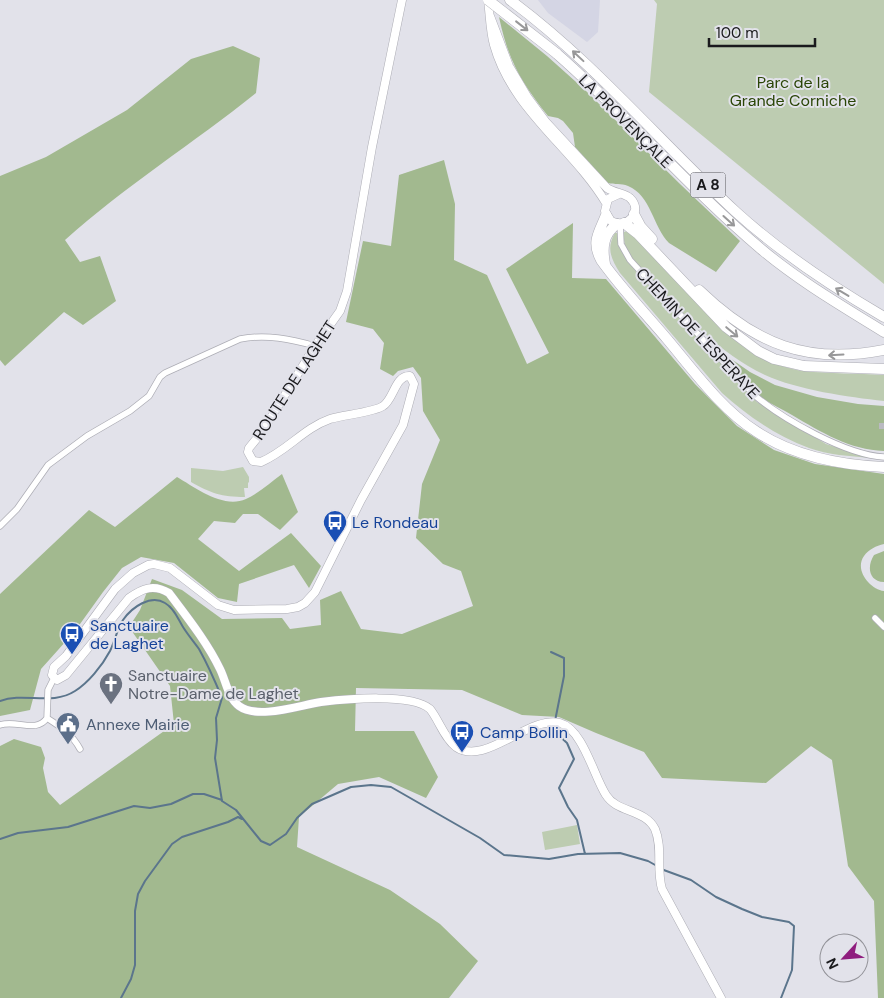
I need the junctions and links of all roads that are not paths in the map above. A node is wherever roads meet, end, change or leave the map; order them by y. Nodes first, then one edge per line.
1 (402, 0) edge
2 (488, 0) edge
3 (510, 0) edge
4 (490, 16) junction
5 (619, 194) junction
6 (606, 203) junction
7 (634, 214) junction
8 (606, 215) junction
9 (620, 224) junction
10 (606, 267) junction
11 (884, 316) edge
12 (884, 332) edge
13 (315, 346) junction
14 (884, 350) edge
15 (884, 369) edge
16 (884, 457) edge
17 (884, 467) edge
18 (0, 526) edge
19 (875, 618) dead end
20 (884, 627) edge
21 (54, 678) junction
22 (47, 717) junction
23 (0, 725) edge
24 (80, 749) dead end
25 (721, 998) edge

1 - 13 main road, ROUTE DE LAGHET
2 - 4 main road
2 -> 12 highway, LA PROVENÇALE / A 8, bridge
11 -> 3 highway, LA PROVENÇALE / A 8
4 - 5 main road
4 - 6 main road
5 - 6 main road
5 - 7 main road
6 - 8 main road
7 - 9 main road
14 -> 7 highway
8 - 9 main road
8 - 10 highway
9 - 10 highway
9 -> 15 highway
9 - 16 street, CHEMIN DE L'ESPERAYE
10 - 17 highway
13 - 18 street
13 - 21 main road, ROUTE DE LAGHET
19 - 20 street
21 - 22 street
21 - 25 main road
22 - 23 street
22 - 24 street

